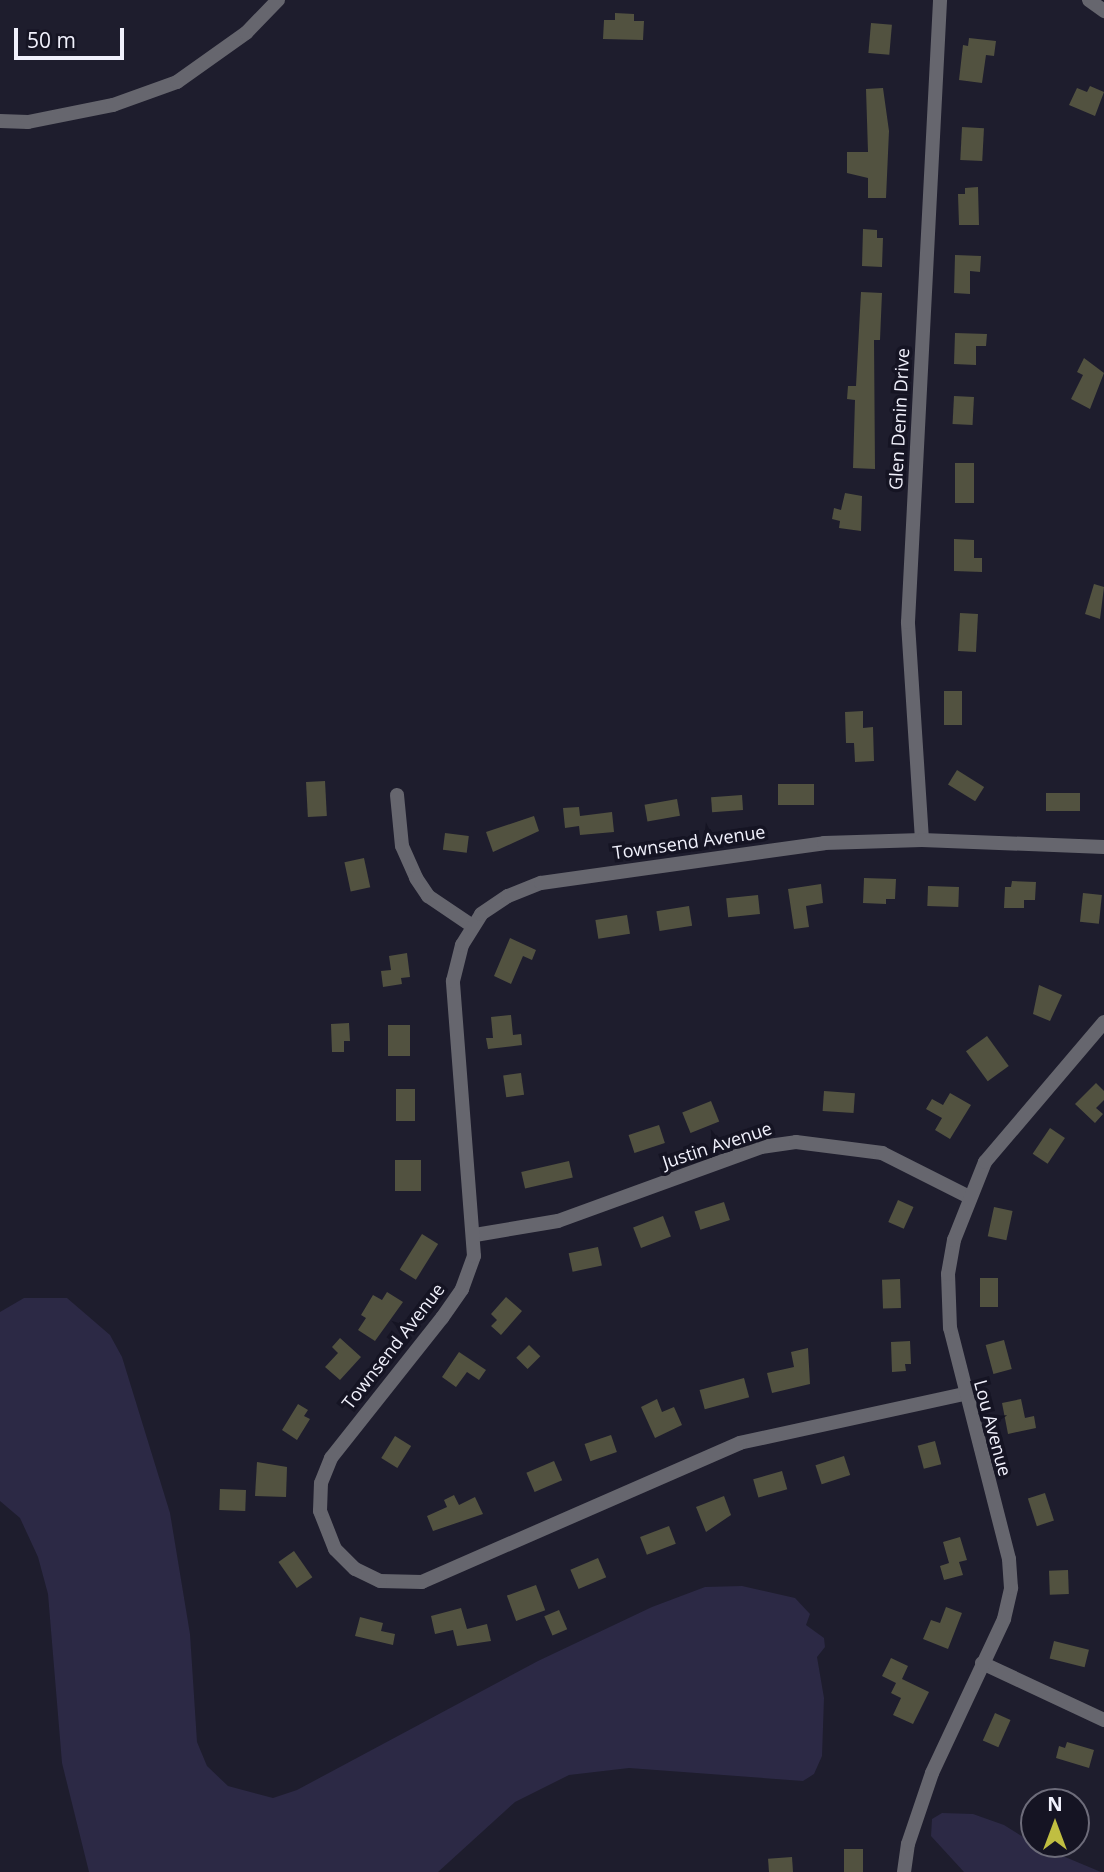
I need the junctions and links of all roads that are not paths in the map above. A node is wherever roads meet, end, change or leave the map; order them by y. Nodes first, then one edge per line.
1 (278, 0) edge
2 (940, 0) edge
3 (1089, 0) edge
4 (1104, 11) edge
5 (0, 121) edge
6 (397, 795) dead end
7 (922, 840) junction
8 (1104, 847) edge
9 (471, 925) junction
10 (1104, 1022) edge
11 (967, 1196) junction
12 (475, 1235) junction
13 (964, 1394) junction
14 (982, 1663) junction
15 (1104, 1720) edge
16 (904, 1872) edge

1 - 5 street
2 - 7 street, Glen Denin Drive
3 - 4 street
6 - 9 street
7 - 8 street, Townsend Avenue
7 - 9 street, Townsend Avenue
9 - 12 street, Townsend Avenue
10 - 11 street, Lou Avenue
11 - 12 street, Justin Avenue
11 - 13 street, Lou Avenue
12 - 13 street, Townsend Avenue
13 - 14 street, Lou Avenue
14 - 15 street
14 - 16 street, Lou Avenue

